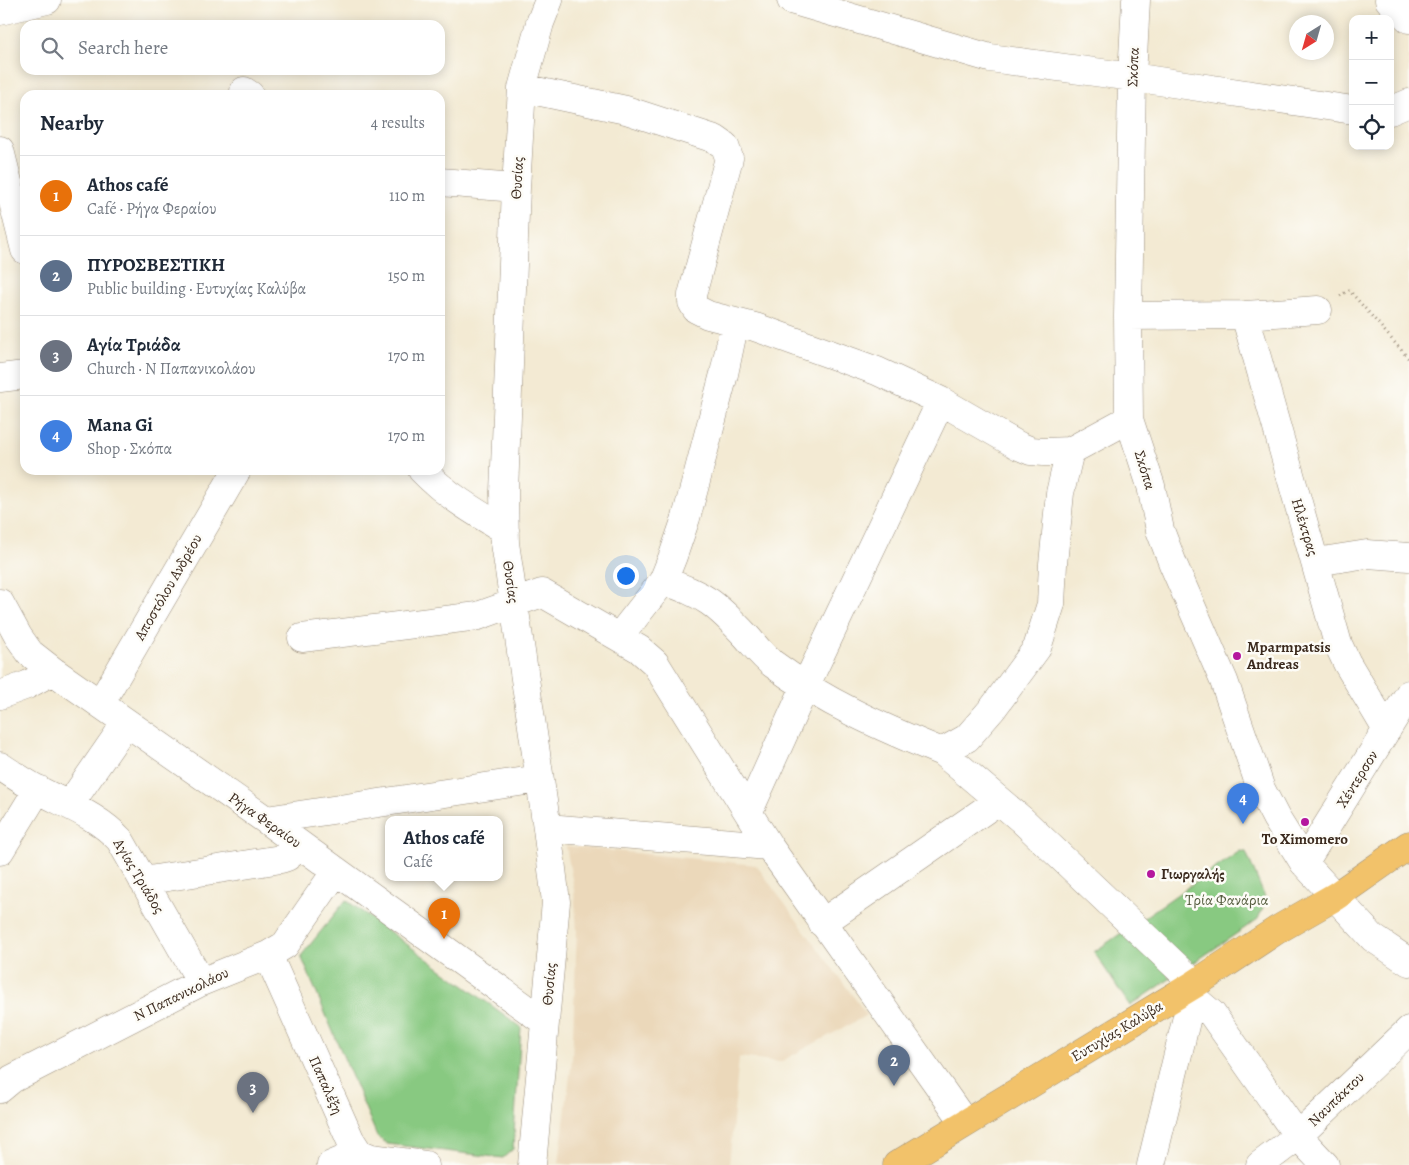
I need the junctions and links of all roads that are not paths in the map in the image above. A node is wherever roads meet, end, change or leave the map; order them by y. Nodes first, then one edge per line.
1 (47, 0) edge
2 (548, 0) edge
3 (791, 0) edge
4 (1136, 0) edge
5 (1390, 0) edge
6 (0, 11) edge
7 (1409, 19) edge
8 (1132, 77) junction
9 (522, 88) junction
10 (1409, 103) edge
11 (1349, 109) edge
12 (1394, 109) edge
13 (0, 150) edge
14 (445, 182) edge
15 (516, 188) junction
16 (20, 230) edge
17 (1318, 310) road end
18 (1245, 314) junction
19 (1128, 316) junction
20 (735, 322) junction
21 (20, 376) edge
22 (0, 378) edge
23 (941, 401) junction
24 (1129, 419) junction
25 (1070, 451) junction
26 (233, 475) edge
27 (427, 475) edge
28 (505, 530) junction
29 (1409, 557) edge
30 (1316, 562) junction
31 (663, 581) junction
32 (0, 603) edge
33 (514, 604) junction
34 (620, 637) junction
35 (302, 638) dead end
36 (53, 671) junction
37 (805, 687) junction
38 (1409, 694) edge
39 (0, 695) edge
40 (100, 704) junction
41 (126, 723) junction
42 (1387, 730) junction
43 (942, 752) junction
44 (0, 766) edge
45 (539, 779) junction
46 (38, 790) junction
47 (998, 801) junction
48 (70, 804) junction
49 (749, 811) junction
50 (266, 820) junction
51 (547, 828) junction
52 (1409, 845) edge
53 (301, 846) junction
54 (769, 846) junction
55 (0, 850) edge
56 (1304, 863) junction
57 (336, 871) junction
58 (143, 881) junction
59 (1336, 896) junction
60 (822, 922) junction
61 (268, 955) junction
62 (1409, 962) edge
63 (201, 982) junction
64 (1194, 991) junction
65 (545, 1022) junction
66 (1409, 1030) edge
67 (0, 1089) edge
68 (965, 1123) junction
69 (1298, 1136) junction
70 (359, 1153) junction
71 (331, 1165) edge
72 (425, 1165) edge
73 (532, 1165) edge
74 (897, 1165) edge
75 (1151, 1165) edge
76 (1260, 1165) edge
77 (1324, 1165) edge

1 - 6 street
2 - 9 street, Θυσίας
3 - 8 street
4 - 8 street, Σκόπα
5 - 7 street
8 - 11 street
8 - 19 street, Σκόπα
9 - 15 street, Θυσίας
9 - 20 street
10 - 12 street
13 - 16 street
14 - 15 street
15 - 28 street, Θυσίας
17 - 18 street
18 - 19 street
18 - 30 street, Ηλέκτρας
19 - 24 street, Σκόπα
20 - 23 street
20 - 31 street
21 - 22 street
23 - 25 street
23 - 37 street
24 - 25 street
24 - 56 street, Σκόπα
25 - 43 street
26 - 40 street, Αποστόλου Ανδρέου
27 - 28 street
28 - 33 street, Θυσίας
29 - 30 street
30 - 42 street, Ηλέκτρας
31 - 34 street
31 - 37 street
32 - 36 street, Ρήγα Φεραίου
33 - 34 street
33 - 35 street
33 - 45 street, Θυσίας
34 - 49 street
36 - 39 street
36 - 40 street, Ρήγα Φεραίου
37 - 43 street
37 - 49 street
38 - 42 street, Χέντερσον
40 - 41 street, Ρήγα Φεραίου
41 - 48 street
41 - 50 street, Ρήγα Φεραίου
42 - 56 street, Χέντερσον
43 - 47 street
44 - 46 street, Αγίας Τριάδος
45 - 50 street
45 - 51 street, Θυσίας
46 - 48 street, Αγίας Τριάδος
46 - 55 street
47 - 60 street
47 - 64 street
48 - 58 street, Αγίας Τριάδος
49 - 54 street
50 - 53 street, Ρήγα Φεραίου
51 - 54 street
51 - 65 street, Θυσίας
52 - 59 main road, Ευτυχίας Καλύβα
53 - 57 street, Ρήγα Φεραίου
53 - 58 street
54 - 60 street
56 - 59 street, Σκόπα
57 - 61 street, Ν Παπανικολάου
57 - 65 street, Ρήγα Φεραίου
58 - 63 street, Αγίας Τριάδος
59 - 62 street, Σκόπα
59 - 64 main road, Ευτυχίας Καλύβα
60 - 68 street
61 - 63 street, Ν Παπανικολάου
61 - 70 street, Παπαλέξη
63 - 67 street, Ν Παπανικολάου
64 - 68 main road, Ευτυχίας Καλύβα
64 - 69 street
64 - 75 street
65 - 73 street, Θυσίας
66 - 69 street, Ναυπάκτου
68 - 74 main road, Ευτυχίας Καλύβα
69 - 76 street, Ναυπάκτου
69 - 77 street
70 - 71 street
70 - 72 street

